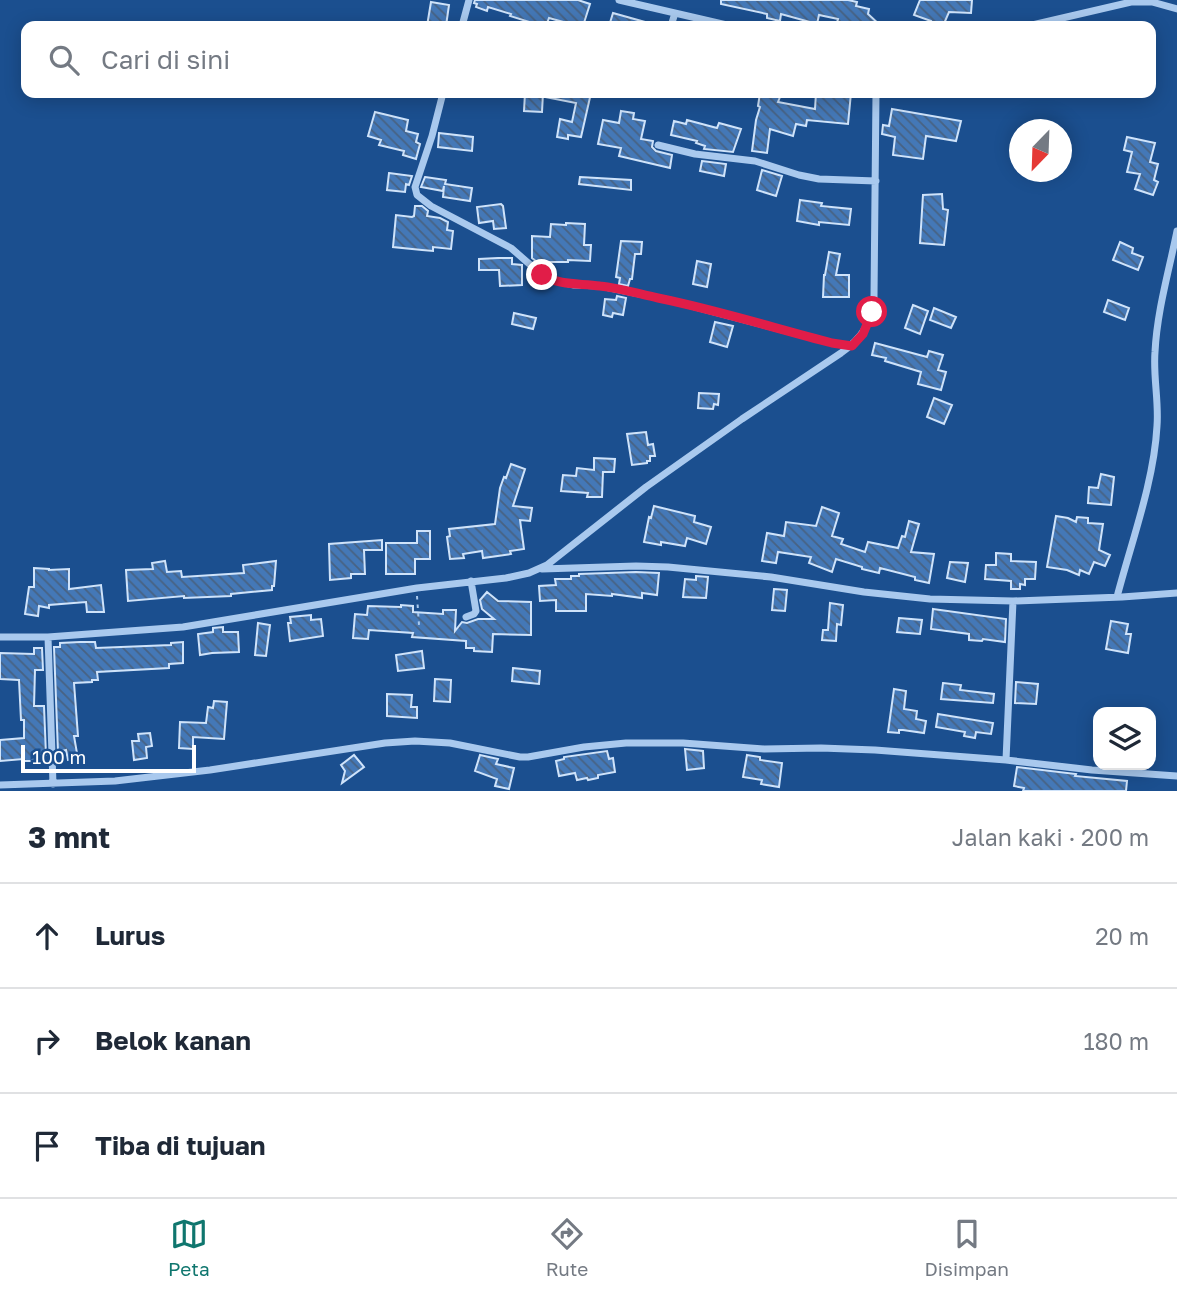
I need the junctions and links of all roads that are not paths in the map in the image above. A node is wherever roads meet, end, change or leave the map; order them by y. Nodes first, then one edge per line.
1 (469, 0) edge
2 (619, 0) edge
3 (1177, 9) edge
4 (676, 13) junction
5 (463, 21) edge
6 (673, 21) edge
7 (710, 21) edge
8 (1049, 21) edge
9 (442, 98) edge
10 (876, 98) edge
11 (658, 145) dead end
12 (876, 181) junction
13 (1177, 231) edge
14 (852, 346) junction
15 (538, 570) junction
16 (471, 581) junction
17 (1177, 593) edge
18 (1117, 597) junction
19 (1013, 601) junction
20 (466, 617) dead end
21 (0, 637) edge
22 (48, 637) junction
23 (1006, 760) junction
24 (1177, 776) edge
25 (53, 784) junction
26 (0, 785) edge

1 - 5 street
2 - 4 street
3 - 8 street
4 - 6 street
4 - 7 street
9 - 14 street
10 - 12 street
11 - 12 street
12 - 14 street
13 - 18 street
14 - 15 street
15 - 16 street
15 - 19 street
16 - 20 street
16 - 22 street
17 - 18 street
18 - 19 street
19 - 23 street
21 - 22 street
22 - 25 street
23 - 24 street
23 - 25 street
25 - 26 street

